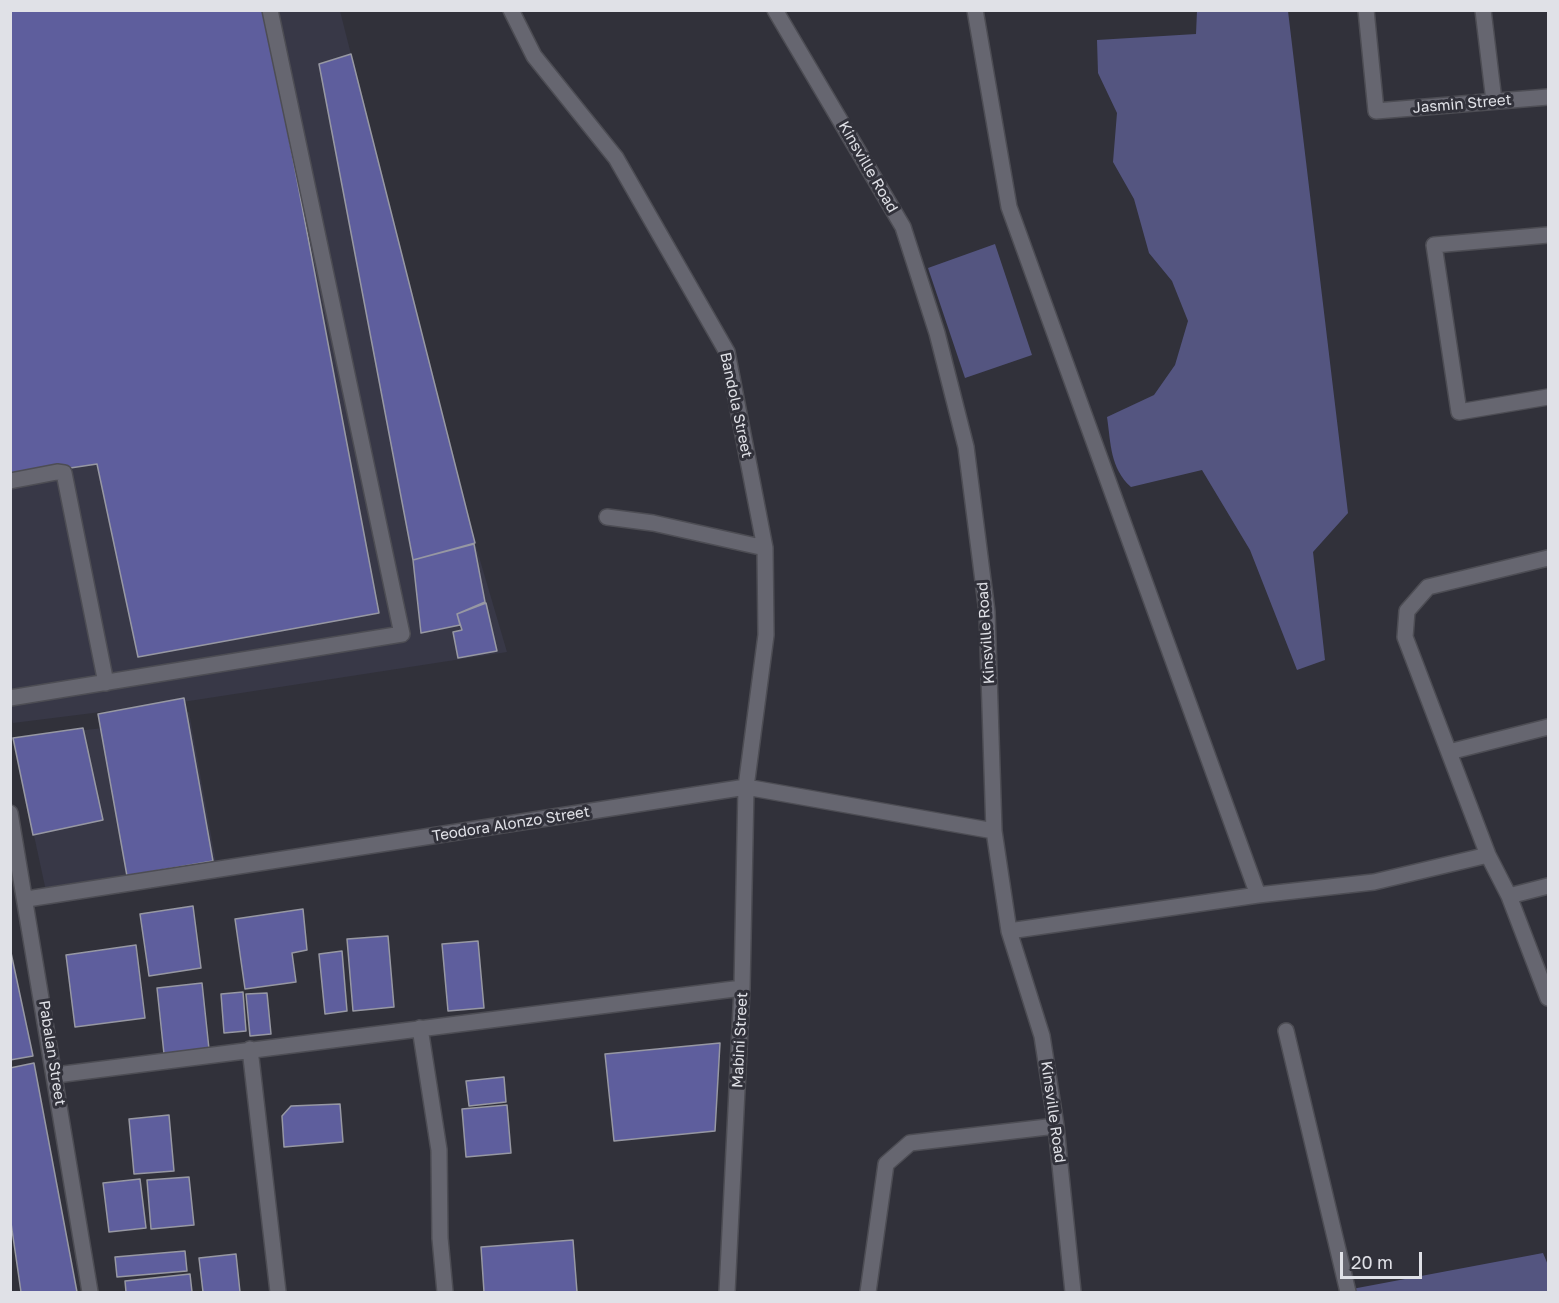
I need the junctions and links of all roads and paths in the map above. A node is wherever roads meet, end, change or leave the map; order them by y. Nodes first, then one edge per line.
1 (270, 10) edge
2 (511, 10) edge
3 (776, 10) edge
4 (975, 10) edge
5 (1366, 10) edge
6 (1483, 10) edge
7 (1548, 97) edge
8 (1494, 101) junction
9 (1548, 235) edge
10 (1548, 397) edge
11 (10, 481) edge
12 (607, 517) dead end
13 (765, 548) junction
14 (1548, 558) edge
15 (106, 683) junction
16 (10, 698) edge
17 (1548, 727) edge
18 (1449, 752) junction
19 (746, 787) junction
20 (10, 813) edge
21 (994, 831) junction
22 (1488, 855) junction
23 (1548, 886) edge
24 (1258, 895) junction
25 (1509, 896) junction
26 (27, 899) junction
27 (1010, 932) junction
28 (742, 988) junction
29 (1548, 998) edge
30 (420, 1028) junction
31 (1286, 1031) dead end
32 (250, 1049) junction
33 (56, 1075) junction
34 (1056, 1126) junction
35 (90, 1293) edge
36 (278, 1293) edge
37 (445, 1293) edge
38 (727, 1293) edge
39 (868, 1293) edge
40 (1073, 1293) edge
41 (1348, 1293) edge

1 - 15 street
2 - 13 street, Bandola Street
3 - 21 street, Kinsville Road
4 - 24 street
5 - 8 street, Jasmin Street
6 - 8 street
7 - 8 street, Jasmin Street
9 - 10 street
11 - 15 street
12 - 13 street
13 - 19 street, Bandola Street
14 - 18 street
15 - 16 street
17 - 18 street
18 - 22 street
19 - 21 street, Teodora Alonzo Street
19 - 26 street, Teodora Alonzo Street
19 - 28 street, Mabini Street
20 - 26 street, Pabalan Street
21 - 27 street, Kinsville Road
22 - 24 street
22 - 25 street
23 - 25 street
24 - 27 street
25 - 29 street
26 - 33 street, Pabalan Street
27 - 34 street, Kinsville Road
28 - 30 street
28 - 38 street, Mabini Street
30 - 32 street
30 - 37 street
31 - 41 street
32 - 33 street
32 - 36 street
33 - 35 street, Pabalan Street
34 - 39 street
34 - 40 street, Kinsville Road

